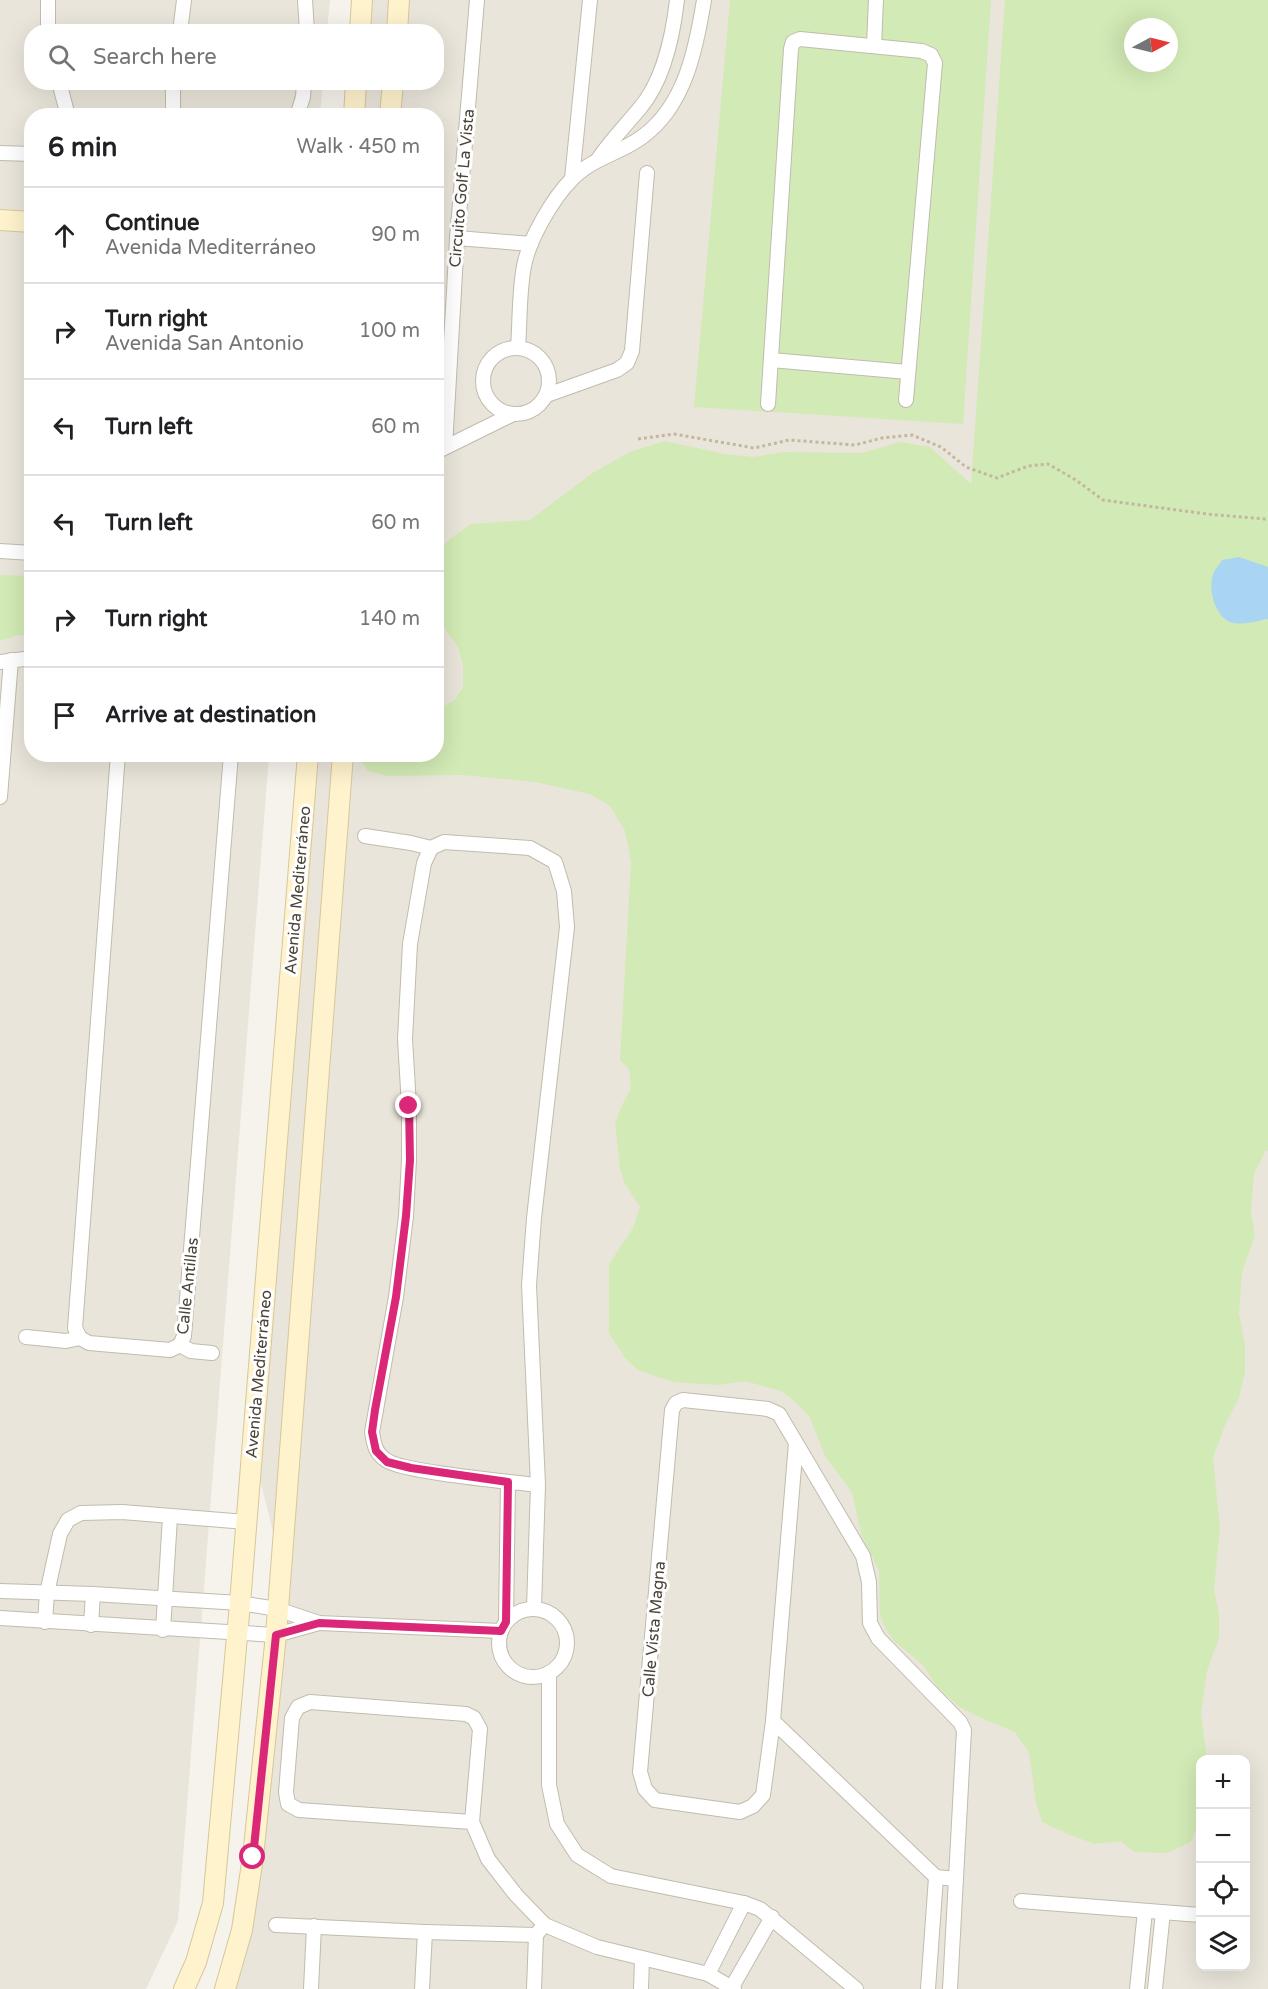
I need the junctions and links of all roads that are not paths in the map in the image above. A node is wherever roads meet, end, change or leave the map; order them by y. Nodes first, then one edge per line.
1 (48, 0) edge
2 (184, 0) edge
3 (305, 0) edge
4 (362, 0) edge
5 (399, 0) edge
6 (477, 0) edge
7 (590, 0) edge
8 (677, 0) edge
9 (704, 0) edge
10 (876, 0) edge
11 (48, 24) edge
12 (181, 24) edge
13 (306, 24) edge
14 (360, 24) edge
15 (398, 24) edge
16 (874, 46) junction
17 (61, 90) edge
18 (173, 90) edge
19 (303, 90) edge
20 (356, 90) edge
21 (392, 90) edge
22 (67, 108) edge
23 (173, 108) edge
24 (300, 108) edge
25 (354, 108) edge
26 (391, 108) edge
27 (0, 153) edge
28 (24, 154) edge
29 (599, 158) junction
30 (647, 173) dead end
31 (572, 179) junction
32 (0, 220) edge
33 (24, 222) edge
34 (457, 238) junction
35 (531, 244) junction
36 (518, 348) junction
37 (771, 360) junction
38 (908, 372) junction
39 (547, 395) junction
40 (906, 400) dead end
41 (768, 404) dead end
42 (444, 409) edge
43 (511, 415) junction
44 (444, 448) edge
45 (0, 551) edge
46 (24, 552) edge
47 (24, 659) edge
48 (5, 661) edge
49 (2, 745) edge
50 (117, 762) edge
51 (230, 762) edge
52 (307, 762) edge
53 (342, 762) edge
54 (0, 797) edge
55 (364, 836) dead end
56 (431, 848) junction
57 (26, 1337) dead end
58 (80, 1338) junction
59 (180, 1345) junction
60 (212, 1353) dead end
61 (796, 1443) junction
62 (508, 1482) junction
63 (538, 1485) junction
64 (170, 1517) junction
65 (246, 1522) junction
66 (0, 1591) edge
67 (47, 1593) junction
68 (93, 1594) junction
69 (166, 1599) junction
70 (240, 1603) junction
71 (534, 1608) junction
72 (277, 1609) junction
73 (0, 1618) edge
74 (45, 1622) junction
75 (319, 1623) junction
76 (91, 1624) junction
77 (503, 1627) junction
78 (164, 1630) junction
79 (237, 1633) junction
80 (276, 1635) junction
81 (549, 1673) junction
82 (773, 1721) junction
83 (472, 1822) junction
84 (936, 1877) junction
85 (956, 1879) junction
86 (1021, 1901) dead end
87 (744, 1903) junction
88 (1145, 1911) junction
89 (1163, 1912) junction
90 (1196, 1915) edge
91 (772, 1917) junction
92 (276, 1925) dead end
93 (314, 1926) junction
94 (540, 1930) junction
95 (425, 1932) junction
96 (642, 1959) junction
97 (708, 1974) junction
98 (733, 1988) edge
99 (184, 1989) edge
100 (225, 1989) edge
101 (311, 1989) edge
102 (422, 1989) edge
103 (534, 1989) edge
104 (641, 1989) edge
105 (856, 1989) edge
106 (928, 1989) edge
107 (950, 1989) edge
108 (1137, 1989) edge
109 (1155, 1989) edge

1 - 11 street
2 - 12 street
3 - 13 street
4 - 14 street
5 - 15 street
6 - 34 street, Circuito Golf La Vista
7 - 31 street
8 - 29 street
9 - 29 street
10 - 16 street
16 - 37 street
16 - 38 street
17 - 22 street
18 - 23 street
19 - 24 street
20 - 25 street
21 - 26 street
27 - 28 street
29 - 31 street
30 - 39 street, Circuito Golf La Vista
31 - 35 street
32 - 33 street
34 - 35 street
34 - 42 street, Circuito Golf La Vista
35 - 36 street
36 - 39 street
36 - 43 street
37 - 38 street
37 - 41 street
38 - 40 street
39 - 43 street, Circuito Golf La Vista
43 - 44 street, Circuito Golf La Vista
45 - 46 street
47 - 48 street
48 - 49 street
49 - 54 street
50 - 58 street
51 - 59 street, Calle Antillas
52 - 65 street, Avenida Mediterráneo
53 - 72 street
55 - 56 street
56 - 62 street
56 - 63 street
57 - 58 street, Calle Antillas
58 - 59 street, Calle Antillas
59 - 60 street
61 - 82 street, Calle Vista Magna
61 - 82 street, Calle Vista Magna
61 - 85 street, Calle Vista Magna
62 - 63 street
62 - 77 street
63 - 71 street
64 - 65 street
64 - 67 street
64 - 69 street
65 - 70 street, Avenida Mediterráneo
66 - 67 street
67 - 68 street
67 - 74 street
68 - 69 street
68 - 76 street
69 - 70 street
69 - 78 street
70 - 72 street
70 - 79 street, Avenida Mediterráneo
71 - 77 street
71 - 81 street
72 - 75 street
72 - 80 street
73 - 74 street
74 - 76 street
75 - 77 street
75 - 80 street
76 - 78 street
77 - 81 street
78 - 79 street
79 - 80 street
79 - 99 street, Avenida Mediterráneo
80 - 100 street
81 - 87 street
82 - 84 street
83 - 83 street
83 - 94 street
84 - 85 street
84 - 106 street
85 - 107 street, Calle Vista Magna
86 - 88 street
87 - 91 street
87 - 97 street
88 - 89 street
88 - 108 street
89 - 90 street
89 - 109 street
91 - 98 street
91 - 105 street
92 - 93 street
93 - 95 street
93 - 101 street
94 - 95 street
94 - 96 street
94 - 103 street
95 - 102 street
96 - 97 street
96 - 104 street
97 - 98 street

